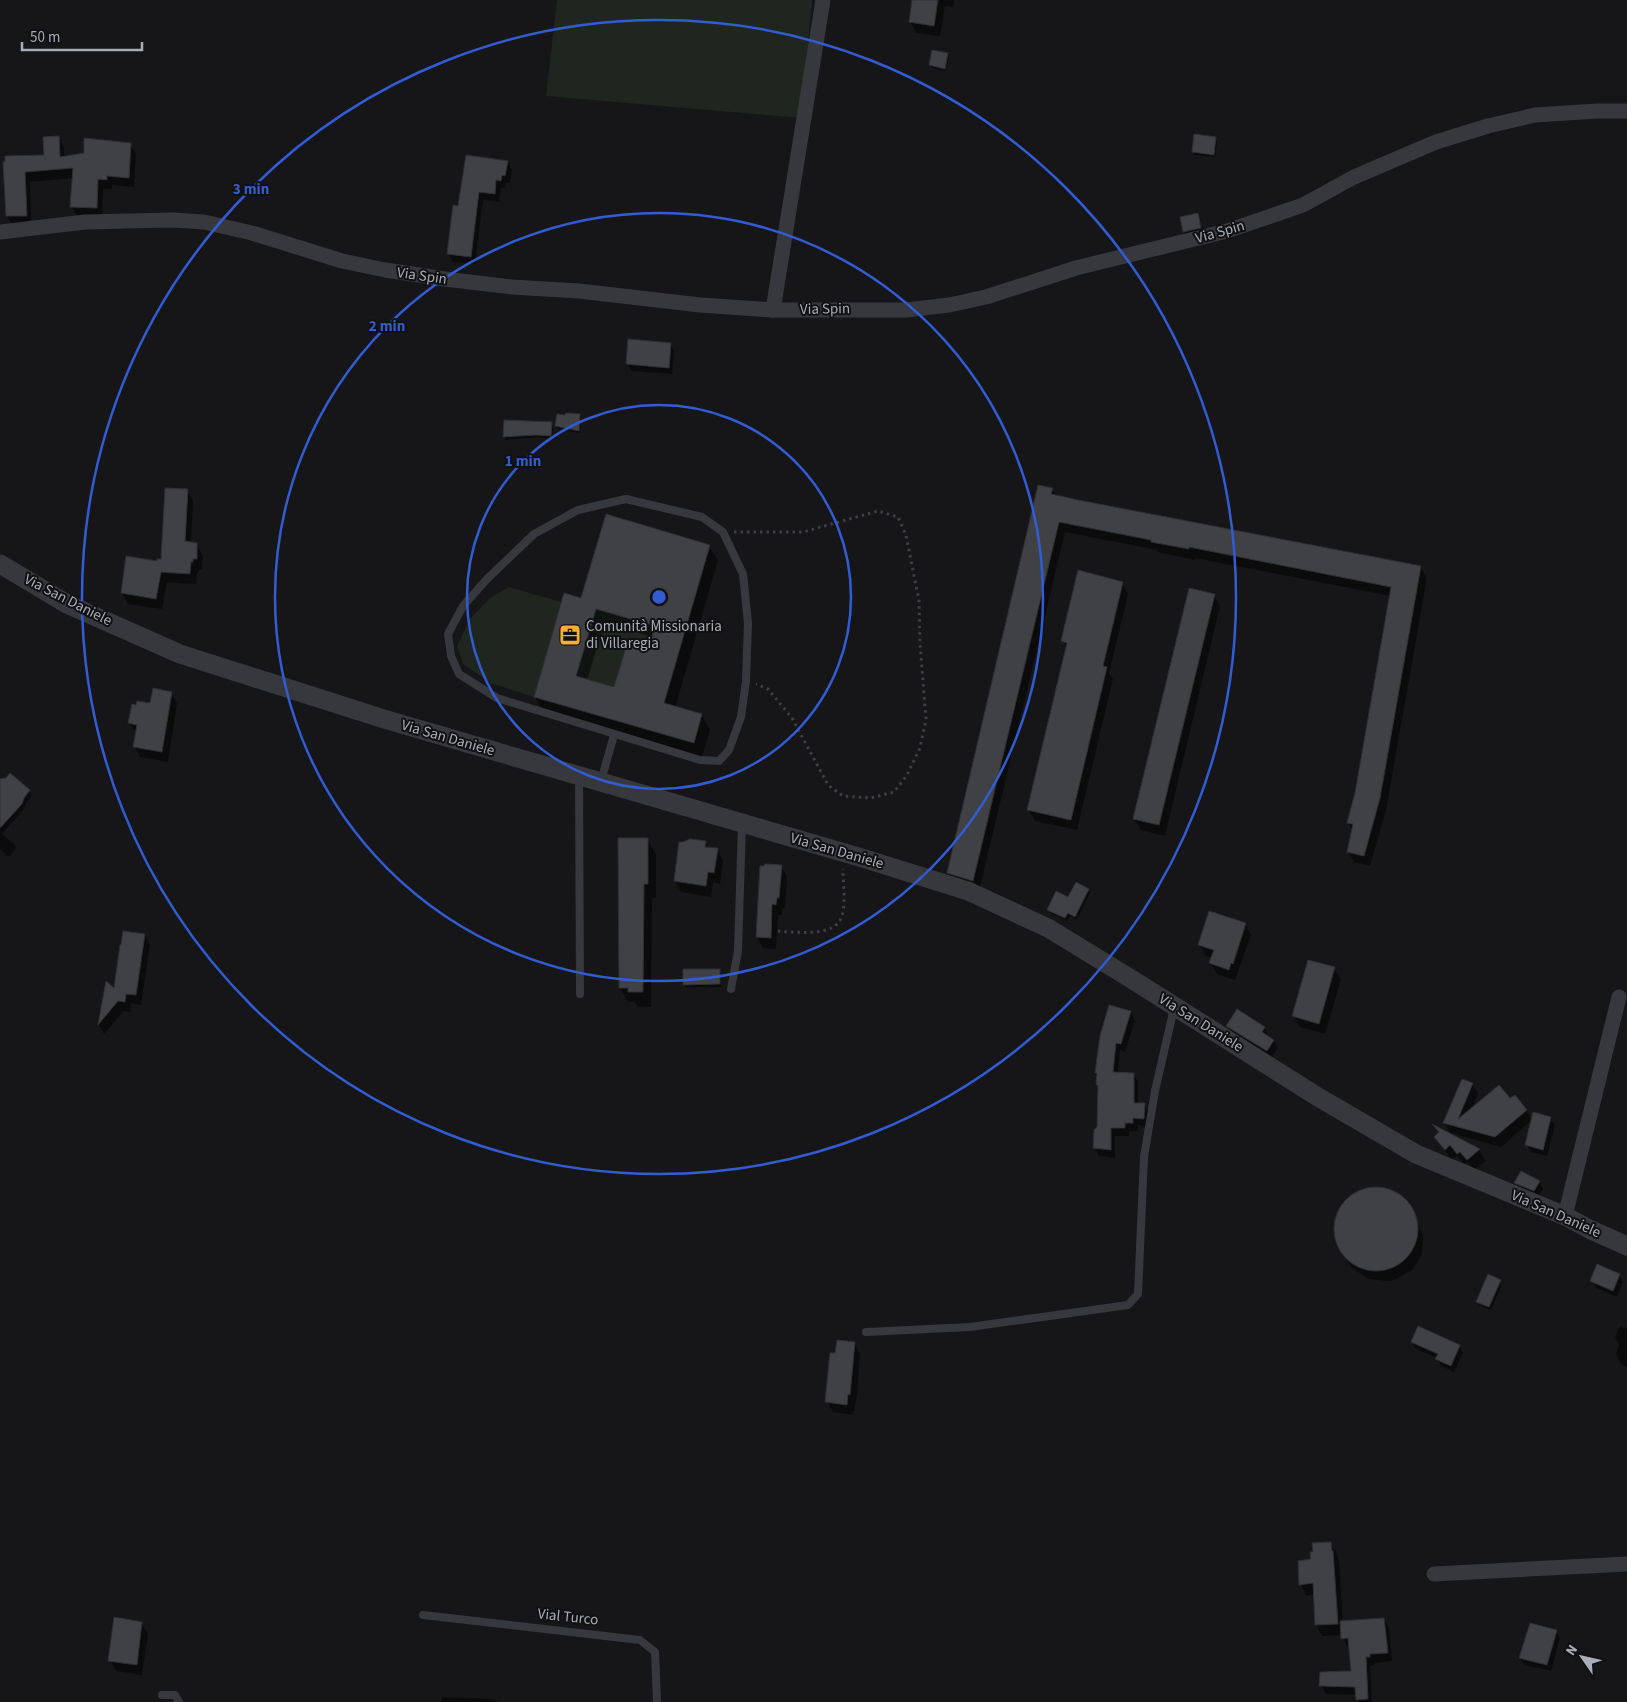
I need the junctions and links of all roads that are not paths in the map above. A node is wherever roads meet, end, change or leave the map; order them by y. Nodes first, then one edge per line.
1 (824, 0) edge
2 (1627, 111) edge
3 (0, 232) edge
4 (773, 310) junction
5 (0, 564) edge
6 (614, 735) junction
7 (579, 777) junction
8 (600, 783) junction
9 (742, 824) junction
10 (731, 989) dead end
11 (580, 994) dead end
12 (1619, 997) dead end
13 (1175, 1006) junction
14 (1565, 1216) junction
15 (1627, 1246) edge
16 (866, 1332) dead end
17 (1627, 1564) edge
18 (1434, 1574) dead end
19 (423, 1615) dead end
20 (162, 1695) dead end
21 (179, 1702) edge
22 (656, 1702) edge

1 - 4 street
2 - 4 street, Via Spin
3 - 4 street, Via Spin
5 - 7 street, Via San Daniele
6 - 6 lane
6 - 8 lane
7 - 8 street, Via San Daniele
7 - 11 lane
8 - 9 street, Via San Daniele
9 - 10 lane
9 - 13 street, Via San Daniele
12 - 14 street
13 - 14 street, Via San Daniele
13 - 16 lane
14 - 15 street, Via San Daniele
17 - 18 street
19 - 22 lane, Vial Turco
20 - 21 lane

